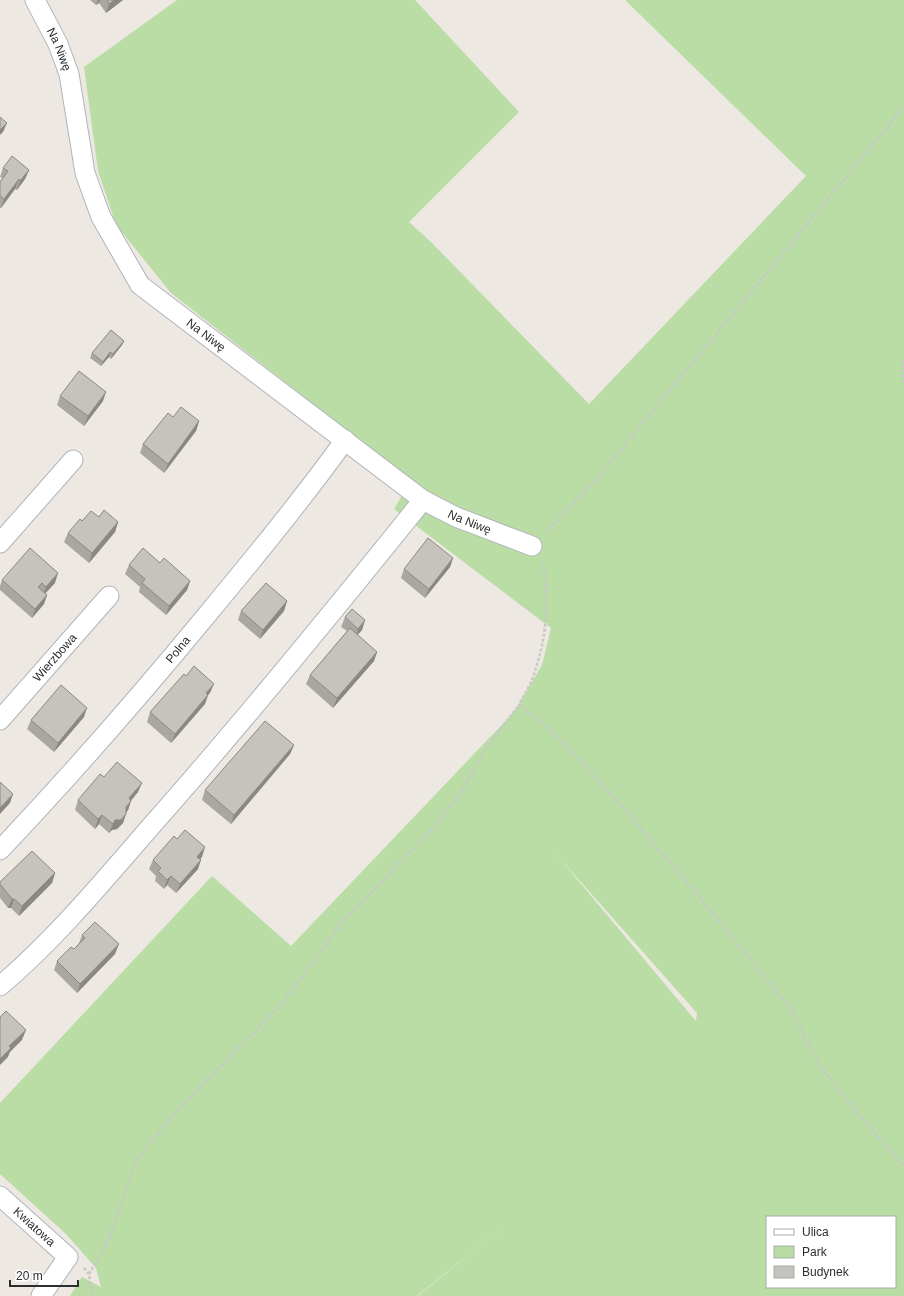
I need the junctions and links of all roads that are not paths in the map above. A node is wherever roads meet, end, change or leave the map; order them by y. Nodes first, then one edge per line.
1 (35, 0) edge
2 (345, 440) junction
3 (73, 460) dead end
4 (423, 500) junction
5 (0, 543) edge
6 (532, 546) road end
7 (108, 596) dead end
8 (0, 720) edge
9 (0, 850) edge
10 (0, 986) edge
11 (0, 1196) edge
12 (41, 1296) edge

1 - 2 street, Na Niwę
2 - 4 street, Na Niwę
2 - 9 street, Polna
3 - 5 street
4 - 6 street, Na Niwę
4 - 10 street
7 - 8 street, Wierzbowa
11 - 12 street, Kwiatowa

